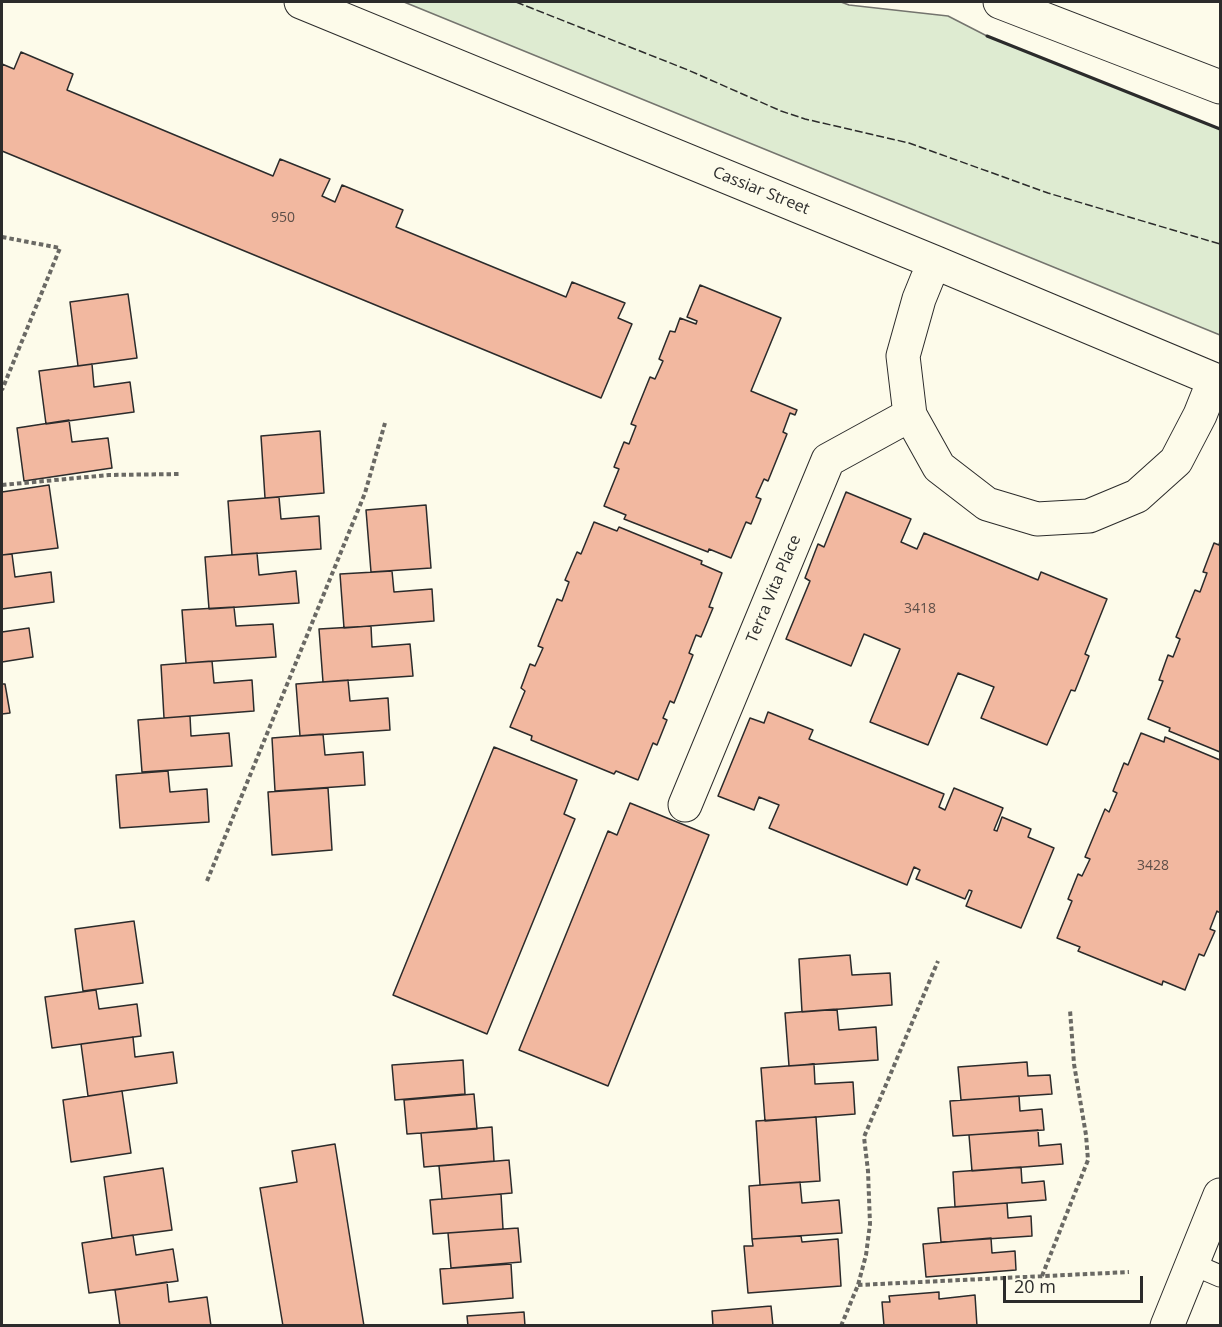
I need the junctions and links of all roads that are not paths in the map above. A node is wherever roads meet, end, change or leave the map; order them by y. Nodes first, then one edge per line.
1 (301, 2) edge
2 (1000, 2) edge
3 (1221, 87) edge
4 (934, 262) junction
5 (1217, 381) edge
6 (910, 415) junction
7 (685, 805) dead end
8 (1221, 1195) edge
9 (1207, 1270) edge
10 (1167, 1326) edge

1 - 4 main road, Cassiar Street
2 - 3 main road
4 - 5 main road, Cassiar Street
4 - 6 main road
5 - 6 main road
6 - 7 main road, Terra Vita Place
8 - 9 main road
9 - 10 main road

